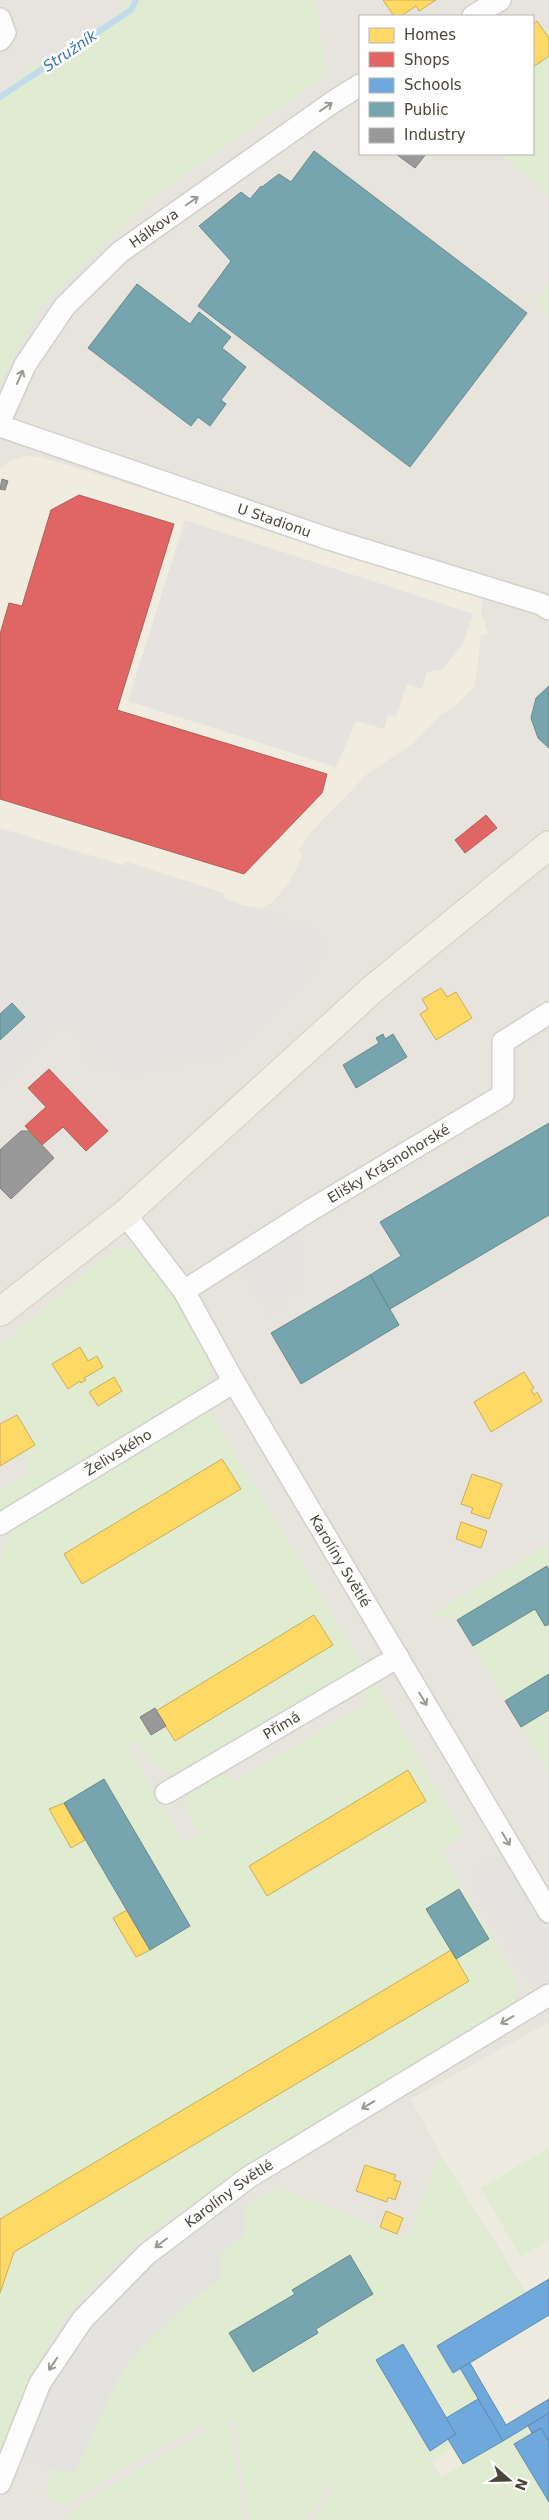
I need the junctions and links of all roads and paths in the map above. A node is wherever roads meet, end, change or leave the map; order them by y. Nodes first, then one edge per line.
1 (500, 0) edge
2 (475, 15) edge
3 (0, 19) edge
4 (0, 40) edge
5 (359, 86) edge
6 (0, 421) edge
7 (0, 426) edge
8 (549, 609) edge
9 (549, 845) edge
10 (549, 1013) edge
11 (125, 1214) junction
12 (184, 1291) junction
13 (0, 1312) edge
14 (234, 1382) junction
15 (0, 1524) edge
16 (398, 1657) junction
17 (166, 1793) dead end
18 (549, 1912) edge
19 (549, 1995) edge
20 (0, 2483) edge

1 - 2 street
3 - 4 street
6 -> 5 street, Hálkova
7 - 8 street, U Stadionu
9 - 11 main road
10 - 12 street, Elišky Krásnohorské
11 - 12 street, Karolíny Světlé
11 - 13 main road
12 - 14 street, Karolíny Světlé
14 - 15 street, Želivského
14 - 16 street, Karolíny Světlé
16 - 17 street, Přímá
16 -> 18 street, Karolíny Světlé
19 -> 20 street, Karolíny Světlé

